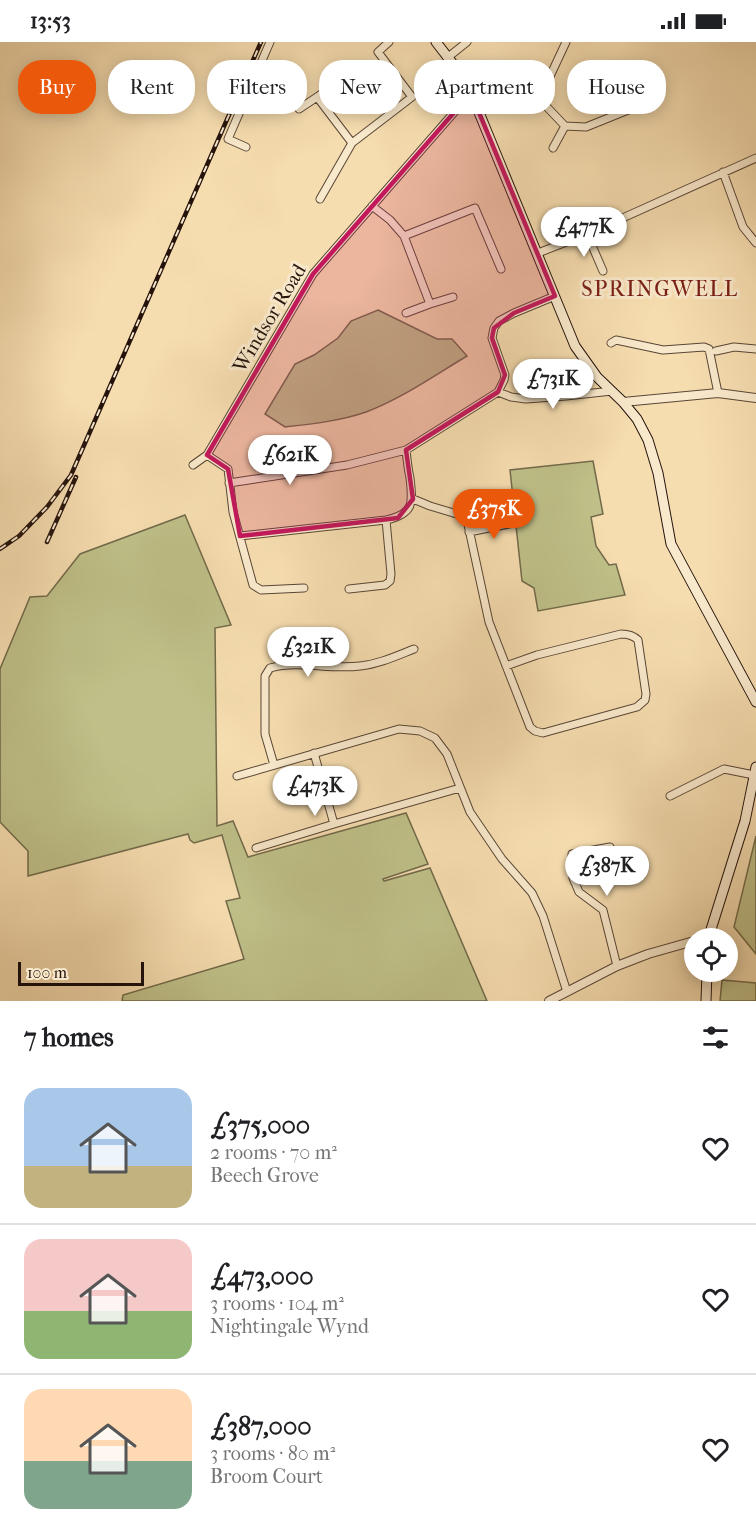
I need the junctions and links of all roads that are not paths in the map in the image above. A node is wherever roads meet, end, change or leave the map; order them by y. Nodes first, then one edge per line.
1 (270, 42) edge
2 (389, 42) edge
3 (436, 42) edge
4 (467, 42) edge
5 (567, 42) edge
6 (447, 58) joint
7 (319, 95) edge
8 (316, 97) junction
9 (307, 103) edge
10 (453, 114) edge
11 (480, 114) edge
12 (617, 114) edge
13 (565, 126) junction
14 (352, 143) junction
15 (246, 147) dead end
16 (553, 148) dead end
17 (756, 158) edge
18 (723, 172) junction
19 (320, 200) dead end
20 (372, 206) junction
21 (587, 234) junction
22 (404, 236) junction
23 (756, 243) edge
24 (538, 253) junction
25 (501, 269) dead end
26 (603, 272) dead end
27 (555, 296) junction
28 (453, 297) dead end
29 (430, 304) junction
30 (406, 313) dead end
31 (610, 343) dead end
32 (756, 349) edge
33 (716, 351) dead end
34 (612, 391) junction
35 (498, 392) junction
36 (717, 393) junction
37 (756, 398) edge
38 (623, 402) junction
39 (406, 450) junction
40 (207, 455) junction
41 (193, 465) dead end
42 (229, 483) junction
43 (413, 499) junction
44 (386, 520) junction
45 (514, 523) dead end
46 (469, 532) junction
47 (240, 536) junction
48 (304, 588) dead end
49 (350, 589) dead end
50 (414, 649) dead end
51 (506, 666) junction
52 (753, 689) edge
53 (756, 702) edge
54 (314, 753) junction
55 (274, 765) junction
56 (755, 771) edge
57 (237, 776) dead end
58 (460, 788) junction
59 (670, 796) dead end
60 (333, 824) junction
61 (610, 847) dead end
62 (256, 848) dead end
63 (709, 928) edge
64 (684, 944) edge
65 (617, 966) junction
66 (707, 982) edge
67 (567, 992) junction
68 (549, 1001) edge
69 (706, 1001) edge

1 - 15 street
2 - 14 street
3 - 6 main road
4 - 6 street
5 - 13 street
7 - 8 street
8 - 9 street
8 - 14 street
10 - 20 street, Windsor Road
11 - 24 main road
12 - 13 street
13 - 16 street
14 - 19 street
17 - 18 street
18 - 21 street
18 - 23 street
20 - 22 street
20 - 40 street, Windsor Road
21 - 24 street
21 - 26 street
22 - 25 street
22 - 29 street
24 - 27 main road
27 - 34 main road
27 - 35 street
28 - 29 street
29 - 30 street
31 - 36 street
32 - 33 street
34 - 35 street
34 - 38 main road
35 - 39 street
36 - 37 street
36 - 38 street
38 - 52 main road
39 - 42 street
39 - 43 street
40 - 41 street, Windsor Road
40 - 42 street
42 - 47 street
43 - 44 street
43 - 46 street
44 - 47 street
44 - 49 street
45 - 46 street
46 - 51 street
47 - 48 street
50 - 55 street
51 - 51 street
52 - 53 main road
54 - 55 street
54 - 58 street
54 - 60 street
55 - 57 street
56 - 59 street
56 - 63 main road
58 - 60 street
58 - 67 street
60 - 62 street
61 - 65 street
64 - 65 street
65 - 67 street
66 - 69 main road
67 - 68 street

